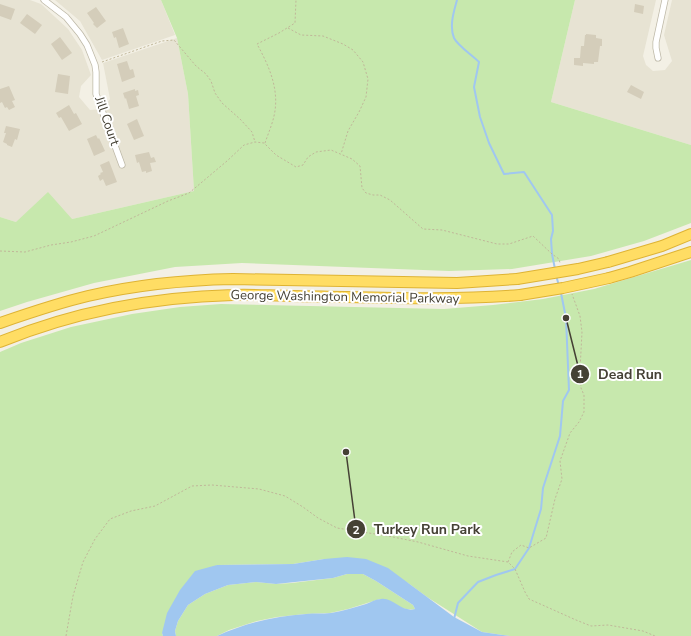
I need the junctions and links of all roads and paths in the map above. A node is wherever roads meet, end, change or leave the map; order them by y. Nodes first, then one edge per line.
1 (44, 0) edge
2 (296, 0) edge
3 (665, 0) edge
4 (288, 28) junction
5 (658, 58) dead end
6 (95, 65) junction
7 (255, 142) junction
8 (264, 143) junction
9 (341, 154) junction
10 (122, 165) dead end
11 (691, 234) edge
12 (0, 251) edge
13 (691, 252) edge
14 (561, 266) dead end
15 (571, 291) dead end
16 (0, 323) edge
17 (0, 342) edge
18 (508, 562) junction
19 (66, 636) edge
20 (654, 636) edge

1 - 6 street, Jill Court
2 - 4 path
3 - 5 street
4 - 8 path
4 - 9 path
6 - 7 path
6 - 10 street, Jill Court
7 - 8 path
7 - 12 path
8 - 9 path
9 - 14 path
11 - 16 highway, George Washington Memorial Parkway, bridge
13 - 17 highway, George Washington Memorial Parkway, bridge
15 - 18 path
18 - 19 path
18 - 20 path

